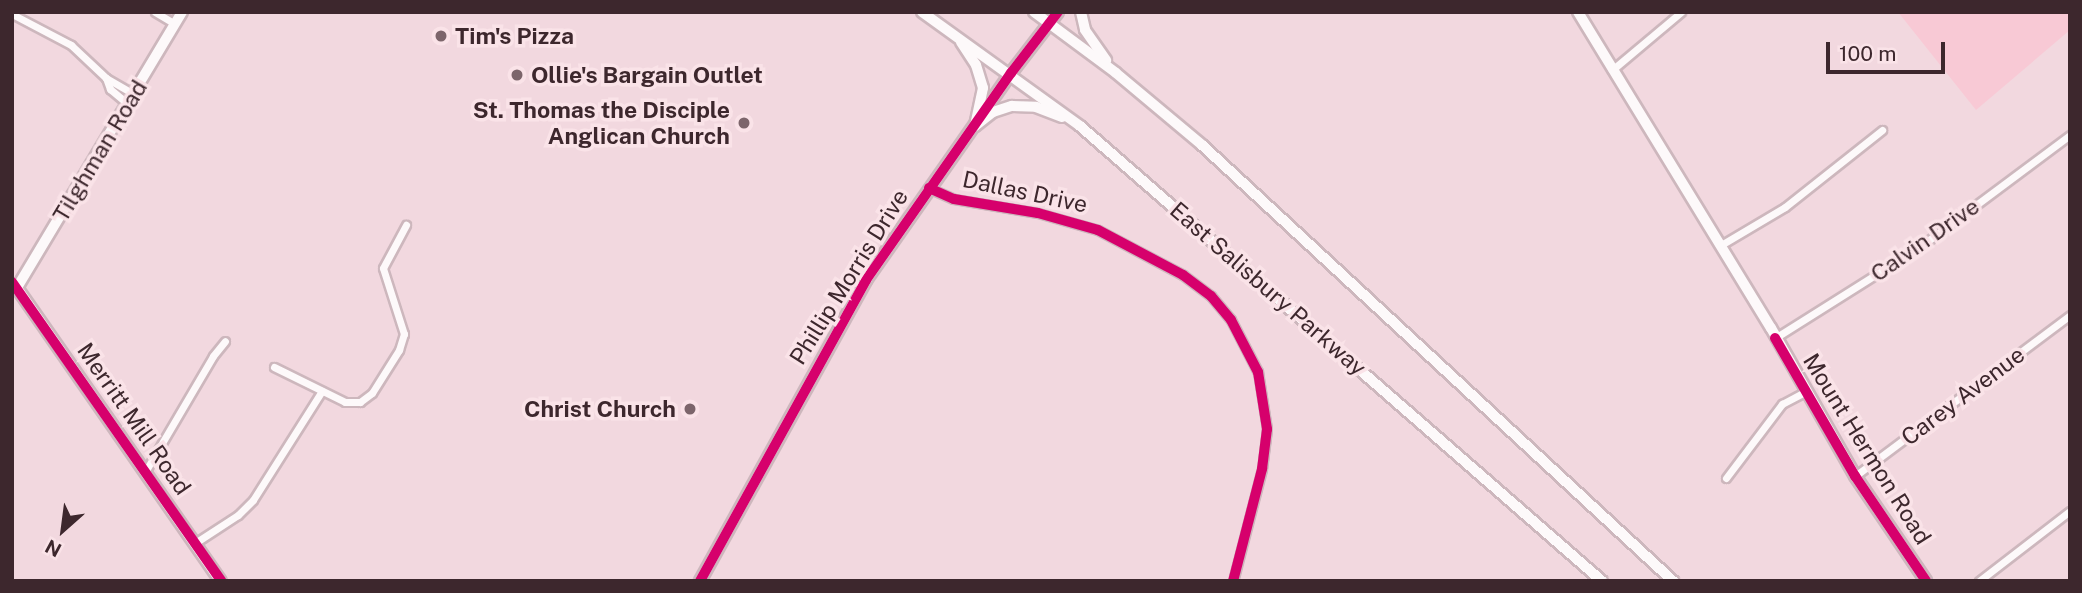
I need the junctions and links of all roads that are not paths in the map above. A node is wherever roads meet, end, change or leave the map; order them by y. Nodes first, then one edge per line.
1 (155, 12) edge
2 (182, 12) edge
3 (922, 12) edge
4 (1034, 12) edge
5 (1058, 12) edge
6 (1081, 12) edge
7 (1578, 12) edge
8 (1681, 12) edge
9 (12, 14) edge
10 (1050, 23) junction
11 (175, 24) junction
12 (955, 34) junction
13 (1612, 70) junction
14 (1011, 73) junction
15 (1116, 73) junction
16 (131, 99) junction
17 (1080, 125) junction
18 (975, 126) junction
19 (1882, 131) dead end
20 (2070, 135) edge
21 (929, 188) junction
22 (407, 225) dead end
23 (1721, 246) junction
24 (15, 285) edge
25 (2070, 315) edge
26 (1775, 338) junction
27 (225, 341) dead end
28 (274, 367) dead end
29 (322, 391) junction
30 (1805, 392) junction
31 (145, 472) junction
32 (1855, 477) junction
33 (1726, 478) dead end
34 (2070, 511) edge
35 (195, 543) junction
36 (220, 581) edge
37 (700, 581) edge
38 (1233, 581) edge
39 (1602, 581) edge
40 (1673, 581) edge
41 (1926, 581) edge
42 (1979, 581) edge

1 - 11 street
2 - 11 main road, Tilghman Road
3 - 12 main road, East Salisbury Parkway
4 - 10 main road
5 - 10 main road, Phillip Morris Drive
6 - 15 main road
7 - 13 main road, Mount Hermon Road
8 - 13 street
9 - 16 street
10 - 14 main road, Phillip Morris Drive
10 - 15 main road
11 - 16 main road, Tilghman Road
12 - 14 main road, East Salisbury Parkway
12 - 18 main road
13 - 23 main road, Mount Hermon Road
14 - 17 main road, East Salisbury Parkway
14 - 18 main road, Phillip Morris Drive
15 - 40 main road
16 - 24 main road, Tilghman Road
17 - 18 main road
17 - 39 main road, East Salisbury Parkway
18 - 21 main road, Phillip Morris Drive
19 - 23 street
20 - 26 street, Calvin Drive
21 - 37 main road, Phillip Morris Drive
21 - 38 street, Dallas Drive
22 - 29 street
23 - 26 main road, Mount Hermon Road
24 - 31 main road, Merritt Mill Road
25 - 32 street, Carey Avenue
26 - 30 main road, Mount Hermon Road
27 - 31 street
28 - 29 street
29 - 35 street
30 - 32 main road, Mount Hermon Road
30 - 33 street
31 - 35 main road, Merritt Mill Road
32 - 41 main road, Mount Hermon Road
34 - 42 street
35 - 36 main road, Merritt Mill Road

